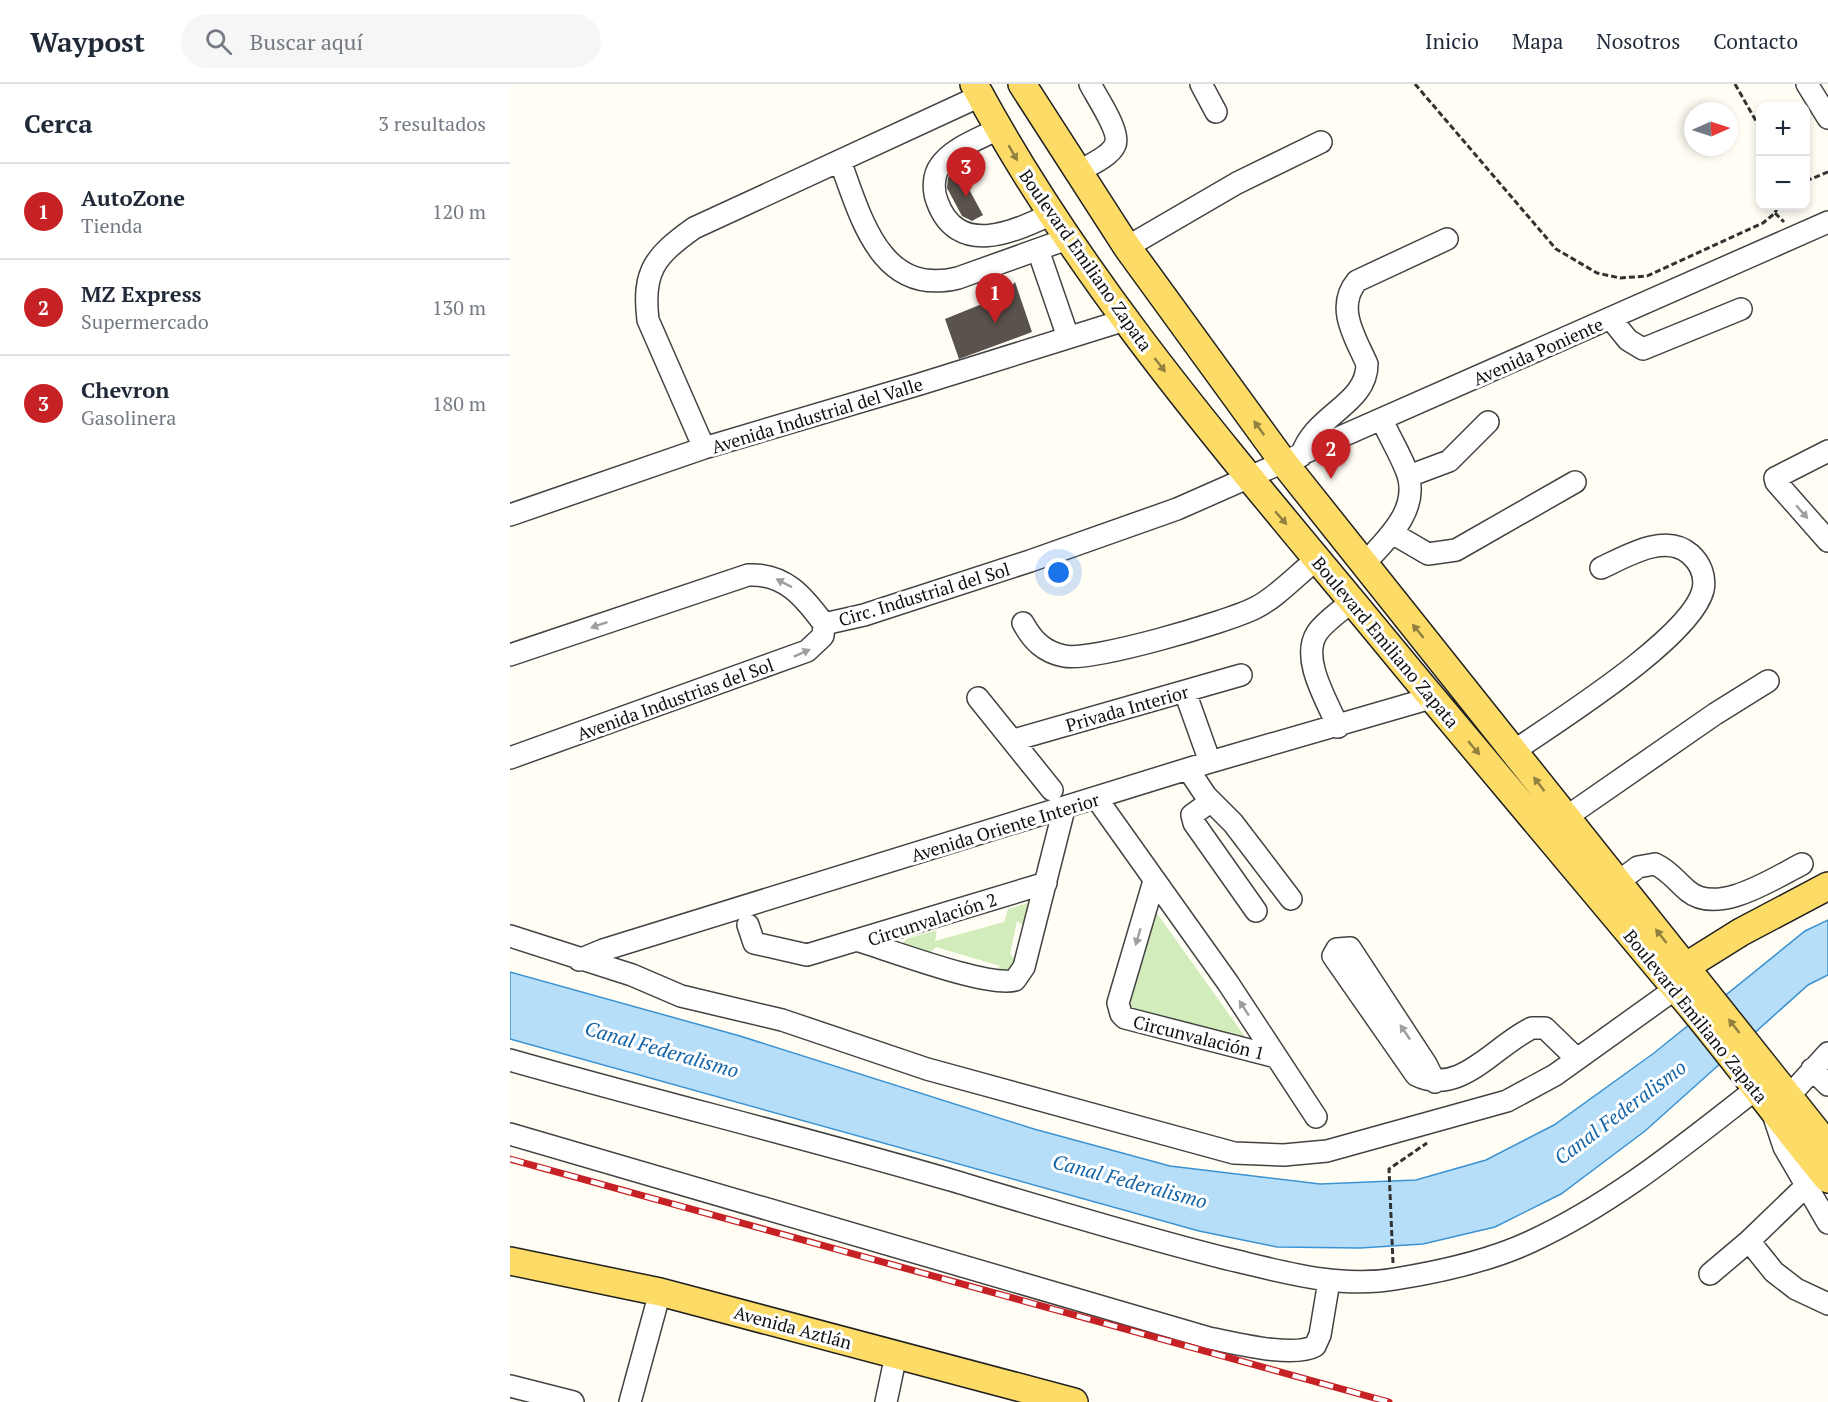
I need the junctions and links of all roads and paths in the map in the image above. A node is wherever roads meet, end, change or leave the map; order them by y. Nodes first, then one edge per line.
1 (1090, 84) edge
2 (1201, 84) edge
3 (1415, 84) edge
4 (1735, 84) edge
5 (1807, 84) edge
6 (1027, 86) edge
7 (977, 90) edge
8 (1216, 112) dead end
9 (1828, 118) edge
10 (1756, 120) edge
11 (998, 129) junction
12 (1321, 142) dead end
13 (840, 161) junction
14 (1828, 172) edge
15 (1076, 173) junction
16 (1810, 179) edge
17 (1776, 210) edge
18 (1051, 214) junction
19 (1828, 222) edge
20 (1067, 239) junction
21 (1447, 239) dead end
22 (1127, 247) junction
23 (1038, 250) junction
24 (1741, 309) dead end
25 (1611, 319) junction
26 (1125, 320) junction
27 (1068, 337) junction
28 (1382, 420) junction
29 (1488, 422) dead end
30 (704, 448) junction
31 (1828, 452) edge
32 (1292, 460) junction
33 (1409, 476) junction
34 (1248, 479) junction
35 (1575, 482) dead end
36 (510, 515) edge
37 (1392, 533) junction
38 (1828, 541) edge
39 (1317, 559) junction
40 (1364, 564) junction
41 (1601, 568) dead end
42 (1352, 602) junction
43 (1023, 623) dead end
44 (824, 624) junction
45 (510, 655) edge
46 (1240, 675) dead end
47 (1767, 681) dead end
48 (1185, 692) junction
49 (978, 698) dead end
50 (1431, 698) junction
51 (1338, 727) junction
52 (1014, 740) junction
53 (1514, 751) junction
54 (510, 758) edge
55 (1210, 762) junction
56 (1188, 769) junction
57 (1052, 790) dead end
58 (1097, 799) junction
59 (1210, 802) junction
60 (1064, 809) junction
61 (1565, 818) junction
62 (1802, 864) dead end
63 (1154, 881) junction
64 (1618, 882) junction
65 (1046, 883) junction
66 (1828, 886) edge
67 (1291, 899) dead end
68 (1256, 911) dead end
69 (748, 925) dead end
70 (510, 936) edge
71 (859, 941) junction
72 (579, 960) junction
73 (1680, 978) junction
74 (1382, 1013) dead end
75 (1828, 1053) edge
76 (1276, 1057) junction
77 (1577, 1059) junction
78 (510, 1060) edge
79 (1812, 1069) junction
80 (1752, 1072) junction
81 (1828, 1085) edge
82 (1781, 1103) junction
83 (1316, 1117) dead end
84 (1820, 1129) edge
85 (510, 1134) edge
86 (1435, 1137) dead end
87 (1828, 1146) edge
88 (1816, 1183) edge
89 (1828, 1223) edge
90 (1749, 1241) junction
91 (510, 1261) edge
92 (1393, 1264) dead end
93 (1710, 1274) dead end
94 (1329, 1281) junction
95 (660, 1292) junction
96 (1828, 1304) edge
97 (896, 1355) junction
98 (510, 1386) edge
99 (573, 1402) edge
100 (630, 1402) edge
101 (886, 1402) edge
102 (1074, 1402) edge

1 - 15 street
2 - 8 street
3 - 17 path
4 - 10 path
5 - 9 street
6 - 15 main road, Boulevard Emiliano Zapata
7 - 11 main road, Boulevard Emiliano Zapata
7 - 13 street
11 -> 18 main road, Boulevard Emiliano Zapata
11 - 18 street
12 - 22 street
13 - 23 street
13 - 30 street
14 - 16 path
15 - 22 main road, Boulevard Emiliano Zapata
18 - 20 main road, Boulevard Emiliano Zapata
19 - 25 street, Avenida Poniente
20 - 23 street
20 - 26 main road, Boulevard Emiliano Zapata
21 - 32 street
32 -> 22 main road, Boulevard Emiliano Zapata
23 - 27 street
24 - 25 street
25 - 28 street, Avenida Poniente
26 - 27 street, Avenida Industrial del Valle
26 -> 34 main road, Boulevard Emiliano Zapata
27 - 30 street, Avenida Industrial del Valle
28 - 32 street, Avenida Poniente
28 - 33 street
29 - 33 street
30 - 36 street, Avenida Industrial del Valle
31 -> 38 street
32 - 34 street, Avenida Poniente
32 - 40 main road, Boulevard Emiliano Zapata
33 - 37 street
34 -> 39 main road, Boulevard Emiliano Zapata
34 - 44 street, Circ. Industrial del Sol
35 - 37 street
37 - 40 street
39 - 42 main road, Boulevard Emiliano Zapata
39 - 43 street
53 -> 40 main road, Boulevard Emiliano Zapata
41 - 53 street
42 - 50 main road, Boulevard Emiliano Zapata
42 - 51 street
44 -> 45 street, Circ. Industrial del Sol
54 -> 44 street, Avenida Industrias del Sol
46 - 48 street, Privada Interior
47 - 61 street
48 - 52 street, Privada Interior
48 - 55 street
49 - 52 street
50 - 51 street, Avenida Oriente Interior
50 -> 73 main road, Boulevard Emiliano Zapata
51 - 55 street, Avenida Oriente Interior
52 - 57 street
61 -> 53 main road, Boulevard Emiliano Zapata
55 - 56 street, Avenida Oriente Interior
56 - 58 street, Avenida Oriente Interior
56 - 59 street
58 - 60 street, Avenida Oriente Interior
58 - 63 street, Circunvalación 1
59 - 67 street
59 - 68 street
60 - 65 street, Circunvalación 2
60 - 72 street, Avenida Oriente Interior
61 - 64 main road, Boulevard Emiliano Zapata
62 - 64 street
76 -> 63 street, Circunvalación 1
63 -> 76 street, Circunvalación 1
73 -> 64 main road, Boulevard Emiliano Zapata
65 - 71 street, Circunvalación 2
65 - 71 street, Circunvalación 2
66 - 73 main road
69 - 71 street
70 - 72 street
72 - 77 street
73 - 77 street
73 - 80 main road, Boulevard Emiliano Zapata
74 - 77 street
75 - 79 street
76 - 83 street
78 - 94 street
79 - 81 street
79 - 82 street
80 - 82 main road, Boulevard Emiliano Zapata
80 - 94 street
82 - 84 main road, Boulevard Emiliano Zapata
82 - 88 main road, Boulevard Emiliano Zapata
84 - 87 main road, Boulevard Emiliano Zapata
85 - 94 street
86 - 92 path
88 - 89 street
88 - 90 street
90 - 93 street
90 - 96 street
91 - 95 main road, Avenida Aztlán
95 - 97 main road, Avenida Aztlán
95 - 100 street
97 - 101 street
97 - 102 main road, Avenida Aztlán
98 - 99 street

